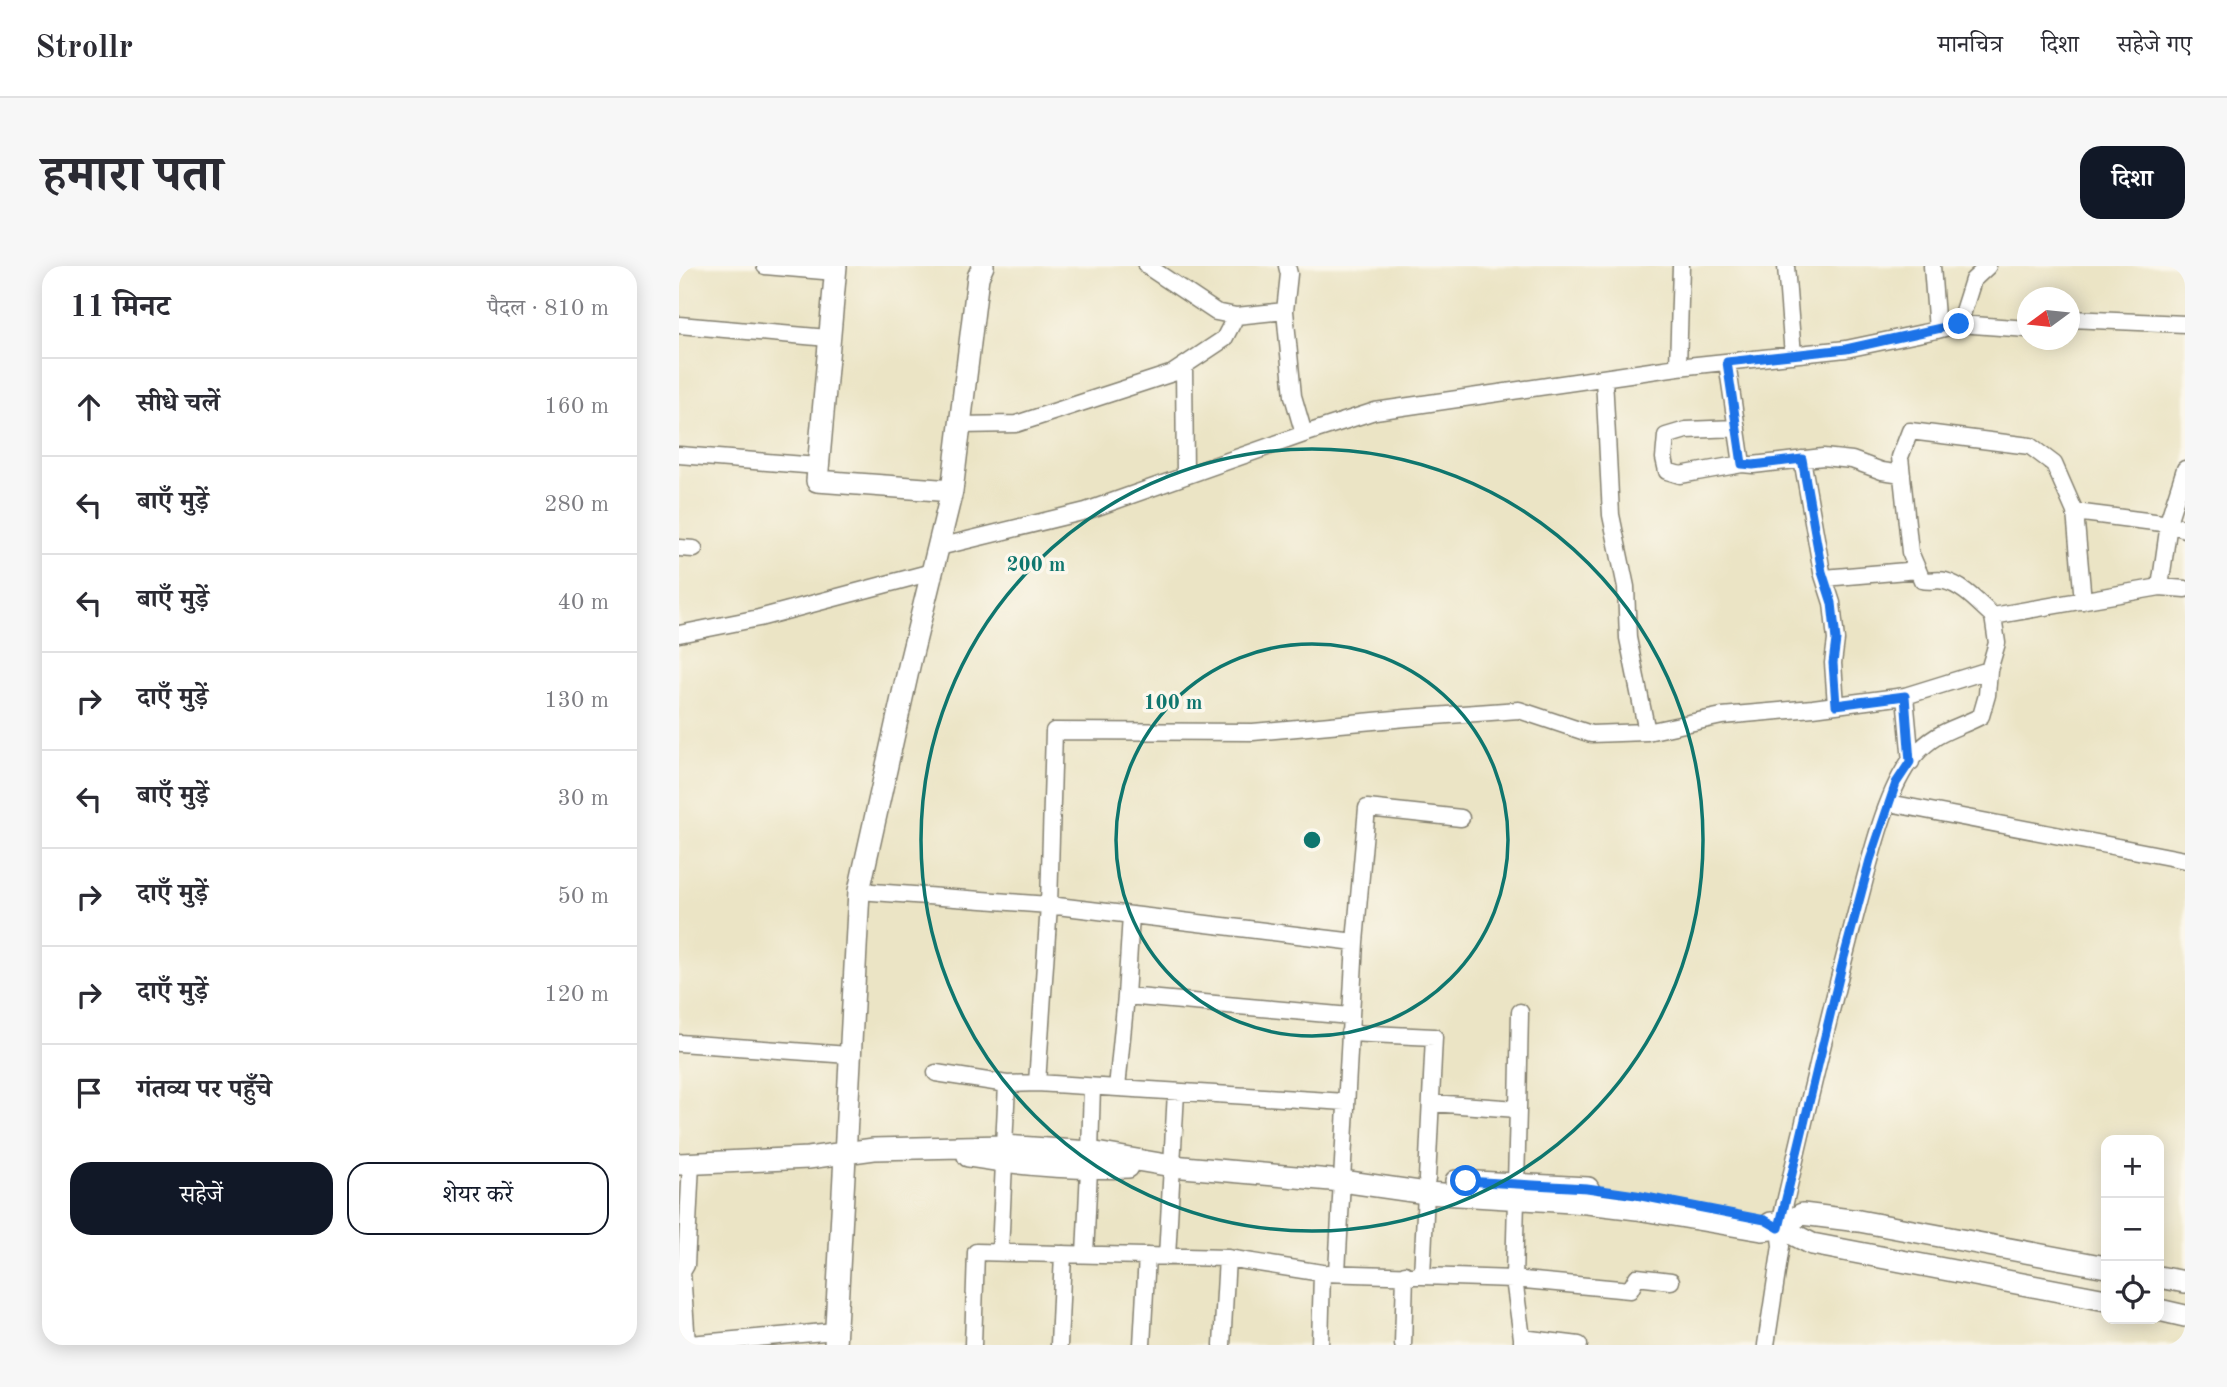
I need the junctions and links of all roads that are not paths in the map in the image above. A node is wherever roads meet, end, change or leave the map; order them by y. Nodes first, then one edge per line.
1 (765, 266) edge
2 (983, 266) edge
3 (1147, 266) edge
4 (1287, 266) edge
5 (1681, 266) edge
6 (1786, 266) edge
7 (1932, 266) edge
8 (1988, 266) edge
9 (835, 269) edge
10 (1285, 311) junction
11 (1236, 316) junction
12 (2080, 319) edge
13 (1959, 324) junction
14 (2185, 324) edge
15 (679, 325) edge
16 (2017, 328) edge
17 (1937, 330) junction
18 (828, 338) junction
19 (1793, 355) junction
20 (1727, 362) junction
21 (1184, 366) junction
22 (1678, 367) junction
23 (1604, 378) junction
24 (960, 425) junction
25 (1737, 428) junction
26 (1304, 433) junction
27 (679, 455) edge
28 (1802, 459) junction
29 (1742, 464) junction
30 (818, 466) junction
31 (2185, 469) edge
32 (1902, 474) junction
33 (1185, 476) junction
34 (952, 491) junction
35 (2075, 512) junction
36 (2177, 526) edge
37 (939, 547) junction
38 (1918, 570) junction
39 (932, 572) junction
40 (1824, 578) junction
41 (2160, 587) junction
42 (2185, 589) edge
43 (2083, 601) junction
44 (1993, 616) junction
45 (679, 634) edge
46 (1989, 670) junction
47 (1905, 696) junction
48 (1836, 705) junction
49 (1647, 732) junction
50 (1910, 762) junction
51 (1889, 803) junction
52 (1461, 818) dead end
53 (2185, 860) edge
54 (859, 891) junction
55 (1049, 905) junction
56 (1131, 915) junction
57 (1355, 942) junction
58 (1126, 996) junction
59 (1520, 1012) dead end
60 (1350, 1016) junction
61 (1349, 1033) junction
62 (679, 1043) edge
63 (849, 1055) junction
64 (936, 1073) dead end
65 (1037, 1083) junction
66 (1007, 1084) junction
67 (1092, 1087) junction
68 (1117, 1088) junction
69 (1176, 1092) junction
70 (1346, 1102) junction
71 (1431, 1102) junction
72 (1518, 1109) junction
73 (844, 1153) junction
74 (1004, 1154) junction
75 (1089, 1160) junction
76 (685, 1163) edge
77 (1172, 1166) junction
78 (1342, 1181) junction
79 (1427, 1186) junction
80 (1516, 1191) junction
81 (1779, 1228) junction
82 (1000, 1253) junction
83 (1063, 1254) junction
84 (1085, 1255) junction
85 (1147, 1256) junction
86 (1167, 1257) junction
87 (1227, 1258) junction
88 (2101, 1266) edge
89 (680, 1272) edge
90 (1330, 1273) junction
91 (1405, 1275) junction
92 (1422, 1276) junction
93 (2164, 1278) edge
94 (1514, 1279) junction
95 (1671, 1281) dead end
96 (2185, 1282) edge
97 (2101, 1299) edge
98 (2164, 1312) edge
99 (2185, 1316) edge
100 (835, 1338) edge
101 (1522, 1341) edge
102 (683, 1344) edge
103 (973, 1345) edge
104 (1059, 1345) edge
105 (1142, 1345) edge
106 (1222, 1345) edge
107 (1319, 1345) edge
108 (1403, 1345) edge
109 (1579, 1345) edge
110 (1766, 1345) edge

1 - 9 street
2 - 24 street
3 - 11 street
4 - 10 street
5 - 22 street
6 - 19 street
7 - 17 street
8 - 13 street
9 - 18 street
10 - 11 street
10 - 26 street
11 - 21 street
12 - 14 street
13 - 16 street
13 - 17 street
15 - 18 street
17 - 19 street
18 - 30 street
19 - 20 street
20 - 22 street
20 - 25 street
21 - 24 street
21 - 33 street
22 - 23 street
23 - 26 street
23 - 49 street
24 - 34 street
25 - 29 street
25 - 29 street
26 - 33 street
27 - 30 street
28 - 29 street
28 - 32 street
28 - 40 street
30 - 34 street
31 - 36 street
32 - 35 street
32 - 38 street
33 - 37 street
34 - 37 street
35 - 36 street
35 - 43 street
36 - 41 street
37 - 39 street
38 - 40 street
38 - 44 street
39 - 45 street
39 - 54 street
40 - 48 street
41 - 42 street
41 - 43 street
43 - 44 street
44 - 46 street
46 - 47 street
46 - 50 street
47 - 48 street
47 - 50 street
48 - 49 street
49 - 55 street
50 - 51 street
51 - 53 street
51 - 81 street
52 - 57 street
54 - 55 street
54 - 63 street
55 - 56 street
55 - 65 street
56 - 57 street
56 - 58 street
57 - 60 street
58 - 60 street
58 - 68 street
59 - 72 street
60 - 61 street
61 - 70 street
61 - 71 street
62 - 63 street
63 - 73 street
64 - 66 street
65 - 66 street
65 - 67 street
66 - 74 street
67 - 68 street
67 - 75 street
68 - 69 street
69 - 70 street
69 - 77 street
70 - 78 street
71 - 72 street
71 - 79 street
72 - 80 street
73 - 74 street
73 - 76 street
73 - 100 street
74 - 75 street
74 - 82 street
75 - 77 street
75 - 84 street
76 - 89 street
77 - 78 street
77 - 86 street
78 - 79 street
78 - 90 street
79 - 80 street
79 - 92 street
80 - 81 street
80 - 94 street
81 - 88 street
81 - 97 street
81 - 110 street
82 - 83 street
82 - 103 street
83 - 84 street
83 - 104 street
84 - 85 street
85 - 86 street
85 - 105 street
86 - 87 street
87 - 90 street
87 - 106 street
89 - 102 street
90 - 91 street
90 - 107 street
91 - 92 street
91 - 108 street
92 - 94 street
93 - 96 street
94 - 95 street
94 - 101 street
98 - 99 street
100 - 102 street
101 - 109 street

